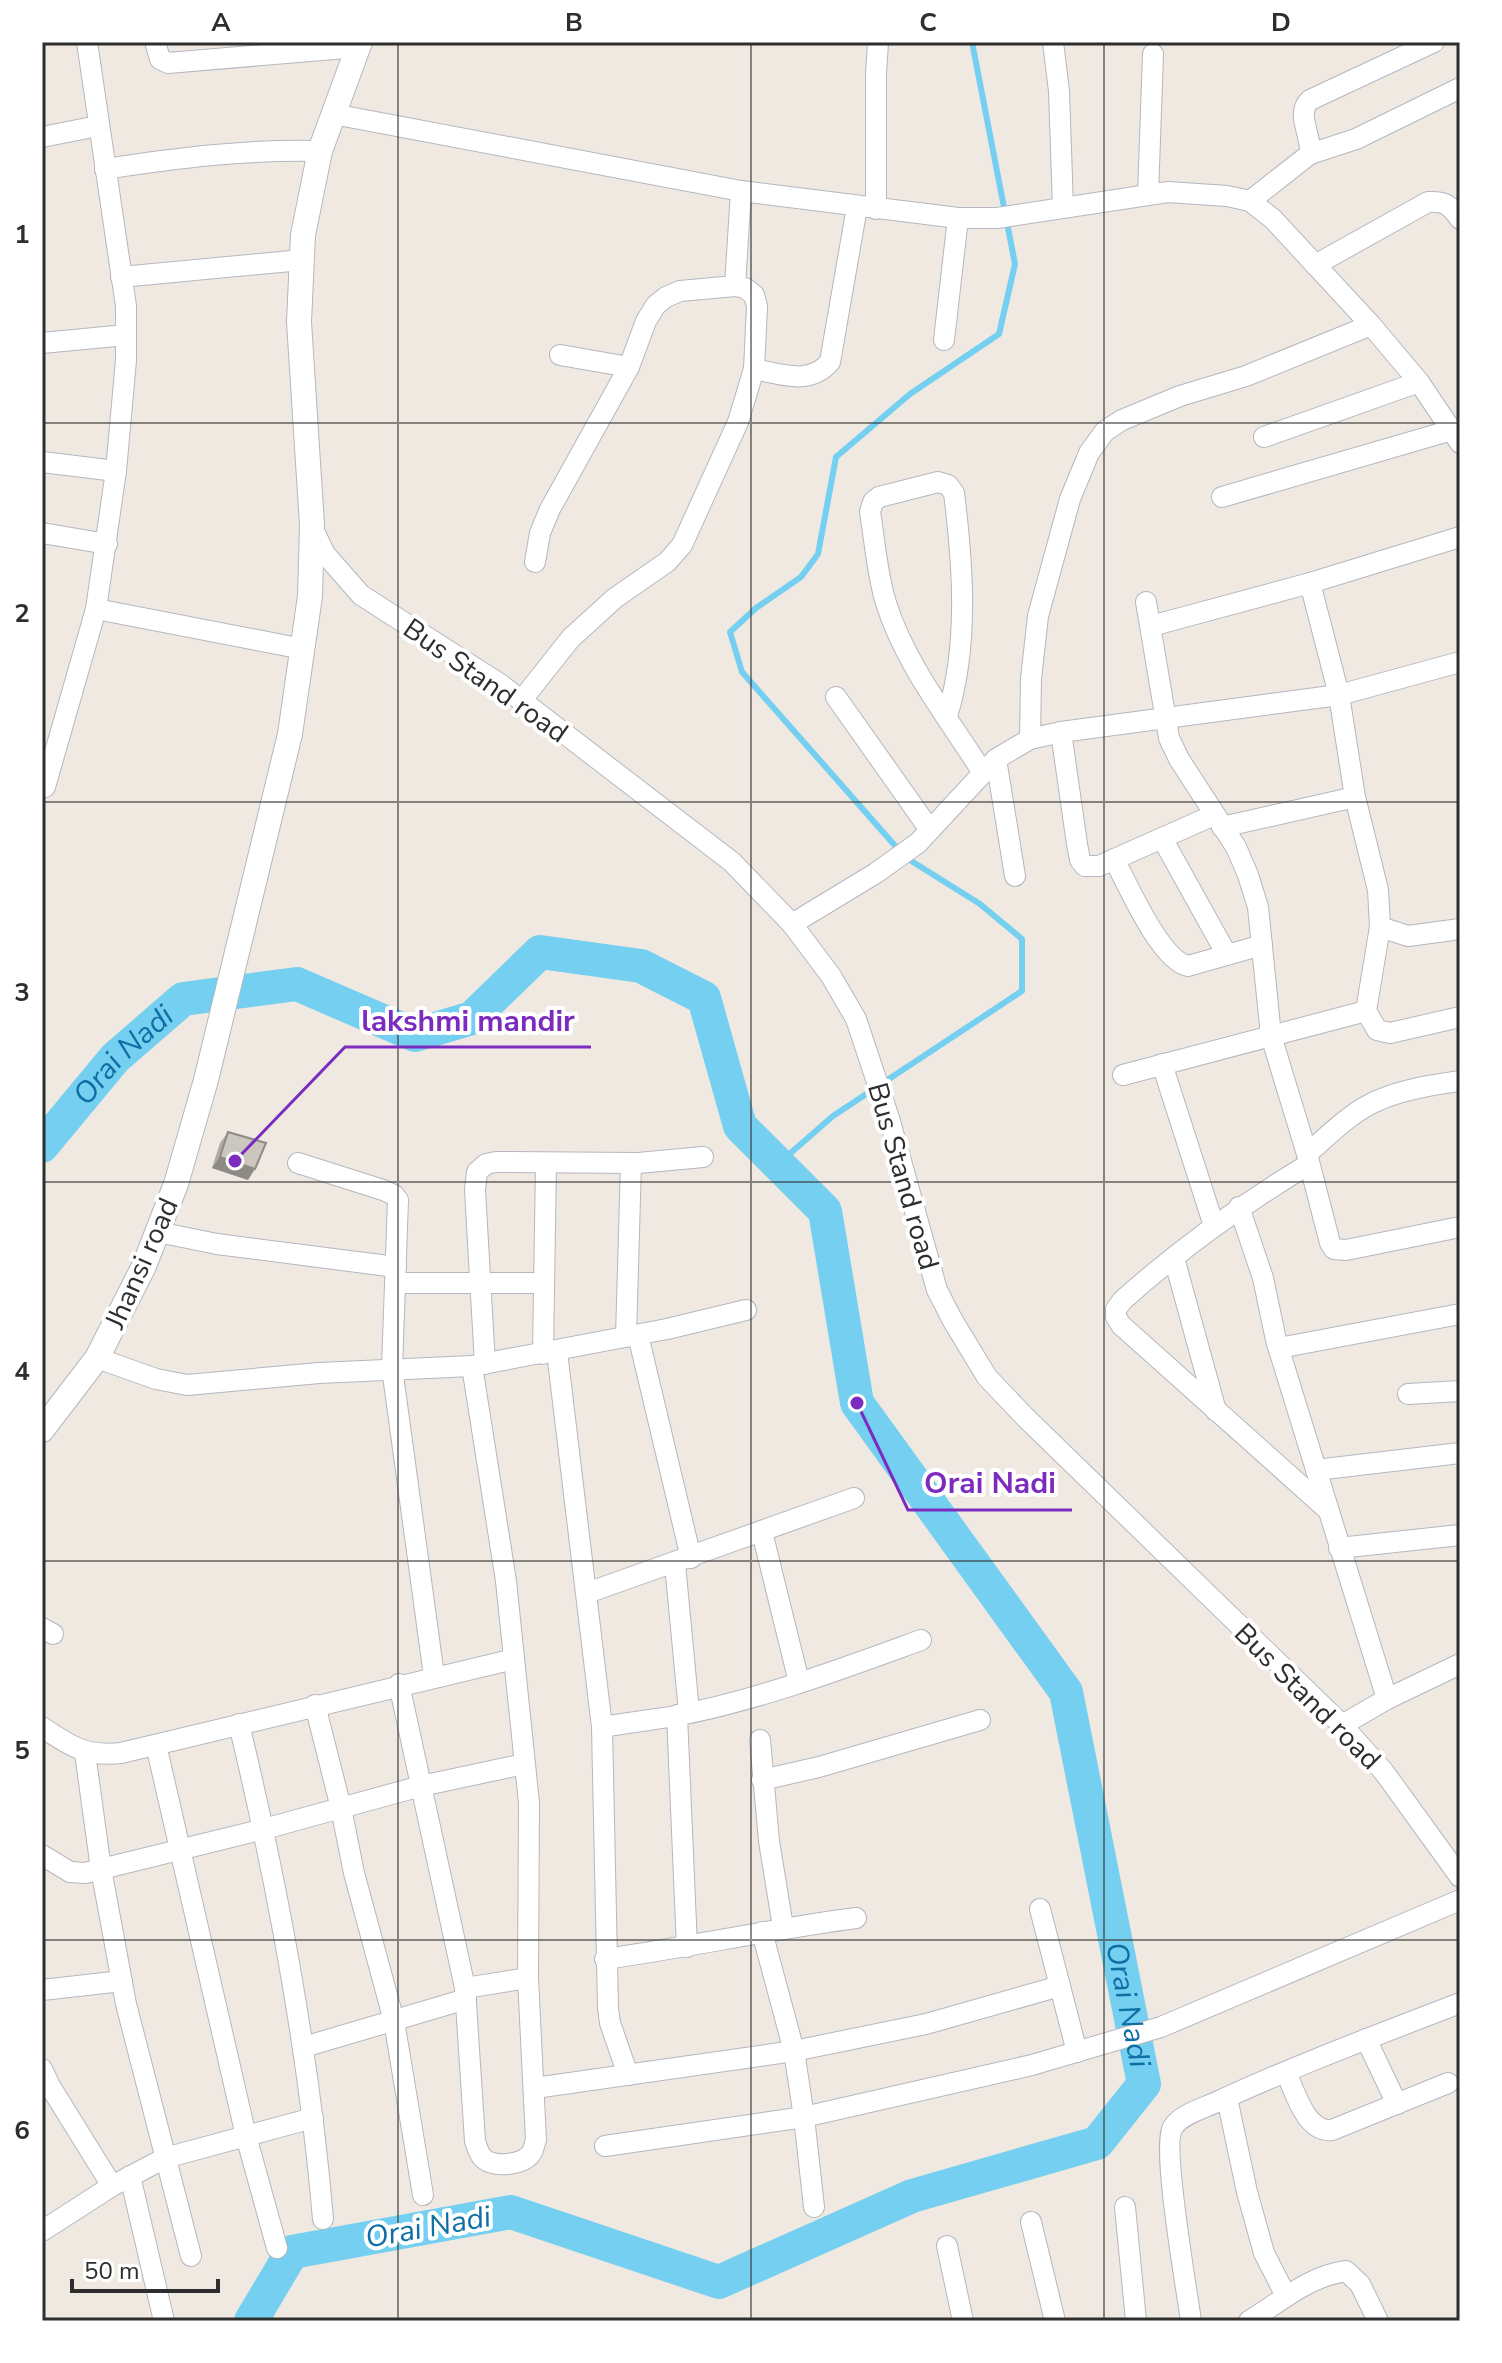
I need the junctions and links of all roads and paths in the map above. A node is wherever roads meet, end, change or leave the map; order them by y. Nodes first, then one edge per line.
1 (87, 42) edge
2 (155, 42) edge
3 (878, 42) edge
4 (1053, 42) edge
5 (1434, 42) edge
6 (359, 44) edge
7 (1153, 54) dead end
8 (1460, 88) edge
9 (333, 114) junction
10 (98, 126) junction
11 (42, 137) edge
12 (320, 151) junction
13 (1310, 154) junction
14 (105, 169) junction
15 (741, 191) junction
16 (1148, 195) junction
17 (1250, 201) junction
18 (867, 208) junction
19 (1063, 208) junction
20 (958, 218) junction
21 (1460, 219) edge
22 (302, 260) junction
23 (1315, 265) junction
24 (121, 277) junction
25 (735, 286) junction
26 (1371, 325) junction
27 (126, 335) junction
28 (944, 340) dead end
29 (42, 343) edge
30 (560, 355) dead end
31 (629, 367) junction
32 (754, 369) junction
33 (1419, 382) junction
34 (1453, 423) edge
35 (1264, 437) dead end
36 (42, 462) edge
37 (116, 471) junction
38 (1222, 497) dead end
39 (312, 525) junction
40 (42, 533) edge
41 (1460, 537) edge
42 (107, 544) junction
43 (535, 562) dead end
44 (1310, 583) junction
45 (1146, 602) dead end
46 (96, 609) junction
47 (1151, 626) junction
48 (303, 649) junction
49 (1460, 662) edge
50 (1339, 695) junction
51 (836, 697) dead end
52 (521, 701) junction
53 (947, 716) junction
54 (1164, 718) junction
55 (1061, 732) junction
56 (1030, 739) junction
57 (990, 766) junction
58 (45, 787) dead end
59 (1355, 797) junction
60 (1218, 821) junction
61 (924, 837) junction
62 (1162, 838) junction
63 (1114, 859) junction
64 (1015, 876) dead end
65 (792, 924) junction
66 (1380, 927) junction
67 (1460, 929) edge
68 (1262, 945) junction
69 (1227, 955) junction
70 (1366, 1011) junction
71 (1460, 1017) edge
72 (1271, 1036) junction
73 (1162, 1064) junction
74 (1123, 1075) dead end
75 (1460, 1081) edge
76 (703, 1157) dead end
77 (1308, 1159) junction
78 (298, 1163) dead end
79 (546, 1163) junction
80 (631, 1163) junction
81 (1239, 1207) junction
82 (1214, 1226) junction
83 (1460, 1227) edge
84 (158, 1232) junction
85 (1174, 1258) junction
86 (396, 1275) junction
87 (480, 1282) junction
88 (544, 1283) junction
89 (746, 1310) dead end
90 (1460, 1314) edge
91 (632, 1336) junction
92 (1279, 1348) junction
93 (550, 1353) junction
94 (97, 1358) junction
95 (479, 1365) junction
96 (392, 1368) junction
97 (1460, 1391) edge
98 (1408, 1394) dead end
99 (1216, 1411) junction
100 (42, 1430) edge
101 (1460, 1453) edge
102 (1316, 1470) junction
103 (854, 1498) dead end
104 (1328, 1510) junction
105 (762, 1532) junction
106 (1460, 1535) edge
107 (1339, 1548) junction
108 (683, 1561) junction
109 (587, 1593) junction
110 (921, 1640) dead end
111 (514, 1659) junction
112 (1460, 1664) edge
113 (434, 1676) junction
114 (799, 1682) junction
115 (399, 1684) junction
116 (1387, 1699) junction
117 (315, 1705) junction
118 (683, 1714) junction
119 (980, 1720) dead end
120 (239, 1724) junction
121 (1342, 1725) junction
122 (42, 1727) edge
123 (602, 1727) junction
124 (760, 1740) dead end
125 (156, 1745) junction
126 (85, 1753) junction
127 (524, 1764) junction
128 (762, 1780) junction
129 (421, 1786) junction
130 (341, 1808) junction
131 (264, 1829) junction
132 (179, 1850) junction
133 (42, 1855) edge
134 (101, 1869) junction
135 (1460, 1877) edge
136 (1460, 1900) edge
137 (1040, 1909) dead end
138 (856, 1918) dead end
139 (783, 1927) junction
140 (762, 1932) junction
141 (687, 1947) junction
142 (605, 1959) junction
143 (528, 1978) junction
144 (122, 1981) junction
145 (1060, 1986) junction
146 (42, 1990) edge
147 (465, 1993) junction
148 (1460, 2003) edge
149 (394, 2021) junction
150 (1366, 2039) junction
151 (304, 2047) junction
152 (794, 2051) junction
153 (1077, 2052) junction
154 (42, 2069) edge
155 (1286, 2072) junction
156 (628, 2075) junction
157 (1448, 2083) dead end
158 (535, 2088) junction
159 (1227, 2098) junction
160 (1397, 2104) junction
161 (804, 2117) junction
162 (313, 2118) junction
163 (246, 2136) junction
164 (605, 2146) dead end
165 (165, 2158) junction
166 (121, 2181) junction
167 (423, 2195) dead end
168 (814, 2207) dead end
169 (1125, 2207) dead end
170 (323, 2219) dead end
171 (1031, 2222) dead end
172 (42, 2231) edge
173 (947, 2246) dead end
174 (277, 2248) dead end
175 (191, 2256) dead end
176 (1286, 2296) junction
177 (1271, 2315) edge
178 (164, 2321) edge
179 (963, 2321) edge
180 (1055, 2321) edge
181 (1136, 2321) edge
182 (1191, 2321) edge
183 (1249, 2321) edge
184 (1378, 2321) edge

1 - 10 street
2 - 6 street
3 - 18 street
4 - 19 street
5 - 13 street
6 - 9 street, Jhansi road
7 - 16 street
8 - 13 street
9 - 12 street, Jhansi road
9 - 15 street
10 - 11 street
10 - 14 street
12 - 14 street
12 - 22 street, Jhansi road
13 - 17 street
14 - 24 street
15 - 18 street
15 - 25 street
16 - 17 street
16 - 19 street
17 - 23 street
18 - 20 street
18 - 32 street
19 - 20 street
20 - 28 street
21 - 23 street
22 - 24 street
22 - 39 street, Jhansi road
23 - 26 street
24 - 27 street
25 - 31 street
25 - 32 street
26 - 33 street
26 - 56 street
27 - 29 street
27 - 37 street
30 - 31 street
31 - 43 street
32 - 52 street
33 - 34 street
33 - 35 street
34 - 38 street
36 - 37 street
37 - 42 street
39 - 48 street, Jhansi road
39 - 52 street, Bus Stand road
40 - 42 street
41 - 44 street
42 - 46 street
44 - 47 street
44 - 50 street
45 - 47 street
46 - 48 street
46 - 58 street
47 - 54 street
48 - 84 street, Jhansi road
49 - 50 street
50 - 54 street
50 - 59 street
51 - 61 street
52 - 65 street, Bus Stand road
53 - 53 street
53 - 57 street
54 - 55 street
54 - 60 street
55 - 56 street
55 - 63 street
56 - 57 street
57 - 61 street
57 - 64 street
59 - 60 street
59 - 66 street
60 - 62 street
60 - 68 street
61 - 65 street
62 - 63 street
62 - 69 street
63 - 69 street
65 - 121 street, Bus Stand road
66 - 67 street
66 - 70 street
68 - 69 street
68 - 72 street
70 - 71 street
70 - 72 street
72 - 73 street
72 - 77 street
73 - 74 street
73 - 82 street
75 - 77 street
76 - 80 street
77 - 81 street
77 - 83 street
78 - 86 street
79 - 80 street
79 - 87 street
79 - 88 street
80 - 91 street
81 - 82 street
81 - 92 street
82 - 85 street
84 - 86 street
84 - 94 street, Jhansi road
85 - 99 street
85 - 99 street
86 - 87 street
86 - 96 street
87 - 88 street
87 - 95 street
88 - 93 street
89 - 91 street
90 - 92 street
91 - 93 street
91 - 108 street
92 - 102 street
93 - 95 street
93 - 109 street
94 - 96 street
94 - 100 street, Jhansi road
95 - 96 street
95 - 111 street
96 - 113 street
97 - 98 street
99 - 104 street
101 - 102 street
102 - 104 street
103 - 105 street
104 - 107 street
105 - 108 street
105 - 114 street
106 - 107 street
107 - 116 street
108 - 109 street
108 - 118 street
109 - 123 street
110 - 114 street
111 - 113 street
111 - 127 street
112 - 116 street
113 - 115 street
114 - 118 street
115 - 117 street
115 - 129 street
116 - 121 street
117 - 120 street
117 - 130 street
118 - 123 street
118 - 141 street
119 - 128 street
120 - 125 street
120 - 131 street
121 - 135 street, Bus Stand road
122 - 126 street
123 - 142 street
124 - 128 street
125 - 126 street
125 - 132 street
126 - 134 street
127 - 129 street
127 - 143 street
128 - 139 street
129 - 130 street
129 - 147 street
130 - 131 street
130 - 149 street
131 - 132 street
131 - 151 street
132 - 134 street
132 - 163 street
133 - 134 street
134 - 144 street
136 - 153 street
137 - 145 street
138 - 139 street
139 - 140 street
140 - 141 street
140 - 152 street
141 - 142 street
142 - 156 street
143 - 147 street
143 - 158 street
144 - 146 street
144 - 165 street
145 - 152 street
145 - 153 street
147 - 149 street
147 - 158 street
148 - 150 street
149 - 151 street
149 - 167 street
150 - 155 street
150 - 160 street
151 - 162 street
152 - 156 street
152 - 161 street
153 - 161 street
154 - 166 street
155 - 159 street
155 - 160 street
156 - 158 street
157 - 160 street
159 - 176 street
159 - 182 street
161 - 164 street
161 - 168 street
162 - 163 street
162 - 170 street
163 - 165 street
163 - 174 street
165 - 166 street
165 - 175 street
166 - 172 street
166 - 178 street
169 - 181 street
171 - 180 street
173 - 179 street
176 - 177 street
176 - 184 street
177 - 183 street

